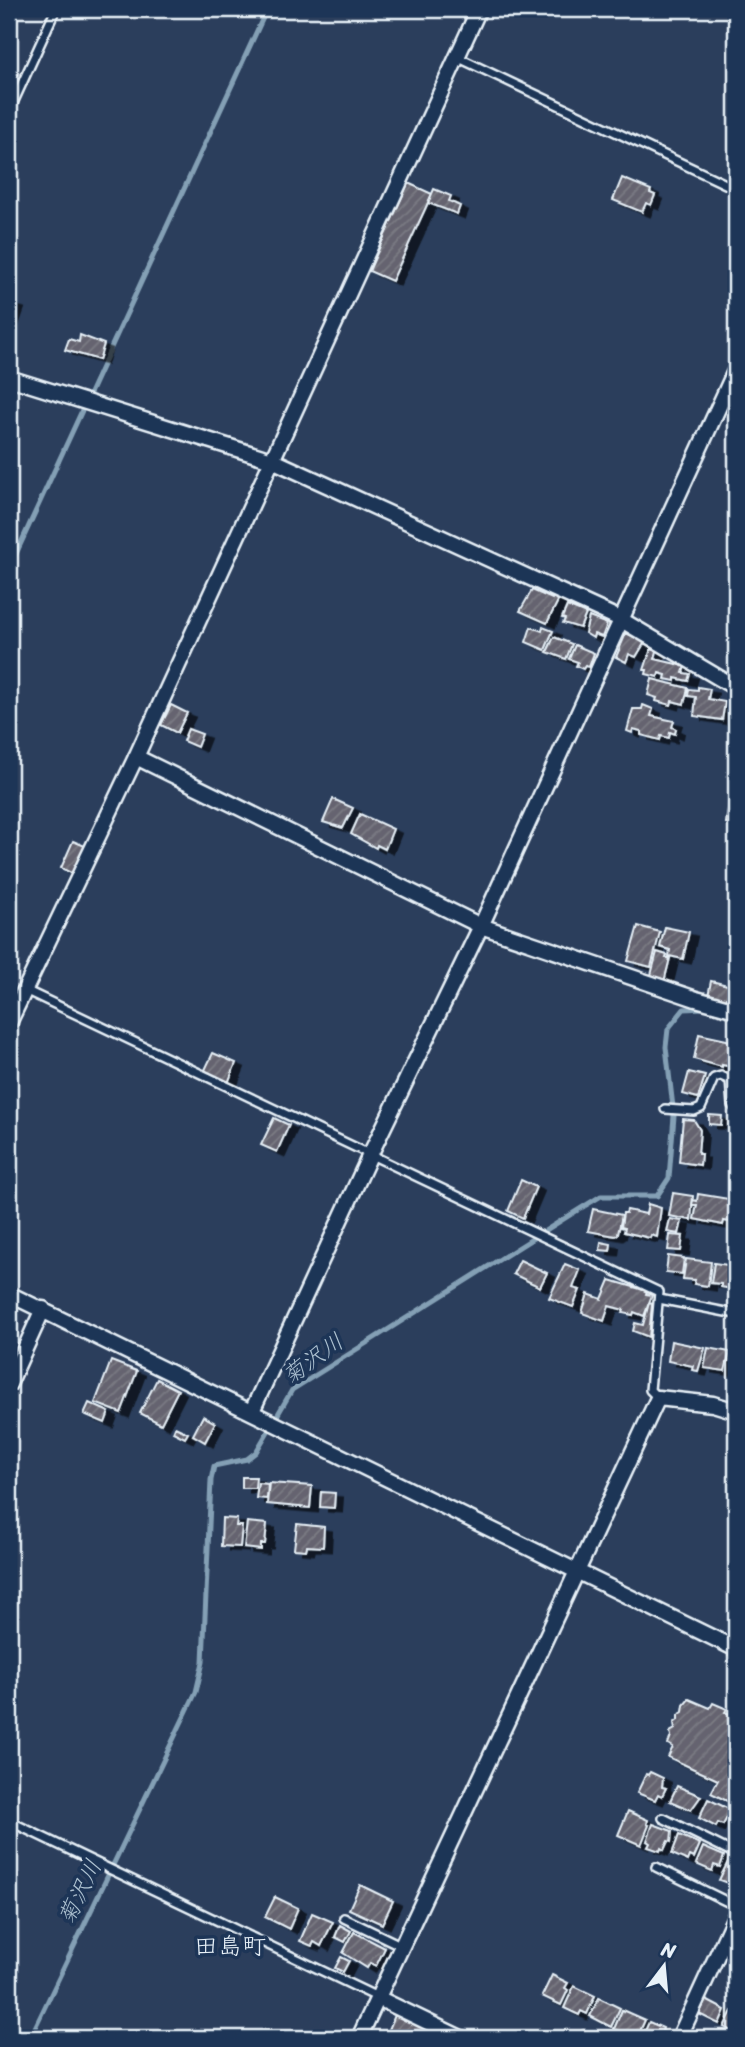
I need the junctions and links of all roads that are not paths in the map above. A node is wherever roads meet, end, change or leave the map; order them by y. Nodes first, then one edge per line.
1 (57, 9) edge
2 (479, 9) edge
3 (457, 56) junction
4 (9, 111) edge
5 (736, 189) edge
6 (736, 369) edge
7 (9, 379) edge
8 (272, 460) junction
9 (620, 620) junction
10 (736, 688) edge
11 (136, 757) junction
12 (481, 926) junction
13 (24, 990) junction
14 (736, 1010) edge
15 (9, 1023) edge
16 (665, 1109) dead end
17 (736, 1110) edge
18 (370, 1155) junction
19 (9, 1294) edge
20 (659, 1299) junction
21 (43, 1309) junction
22 (736, 1314) edge
23 (9, 1384) edge
24 (658, 1398) junction
25 (252, 1411) junction
26 (736, 1411) edge
27 (578, 1573) junction
28 (736, 1648) edge
29 (663, 1818) dead end
30 (9, 1821) edge
31 (736, 1854) edge
32 (656, 1867) dead end
33 (736, 1906) edge
34 (736, 1914) edge
35 (344, 1919) dead end
36 (402, 1946) junction
37 (378, 1998) junction
38 (359, 2038) edge
39 (461, 2038) edge
40 (679, 2038) edge

1 - 4 lane
2 - 3 street
3 - 5 lane
3 - 8 street
6 - 9 street
7 - 8 street
8 - 9 street
8 - 11 street
9 - 10 street
9 - 12 street
11 - 12 street
11 - 13 street
12 - 14 street
12 - 18 street
13 - 15 street
13 - 18 lane
16 - 17 lane
18 - 20 lane
18 - 25 street
19 - 21 street
20 - 22 lane
20 - 24 lane
21 - 23 street
21 - 25 street
24 - 26 street
24 - 27 street
25 - 27 street
27 - 28 street
27 - 36 street
29 - 31 lane
30 - 37 lane
32 - 33 lane
34 - 40 street
35 - 36 lane
36 - 37 street
37 - 38 street
37 - 39 street

